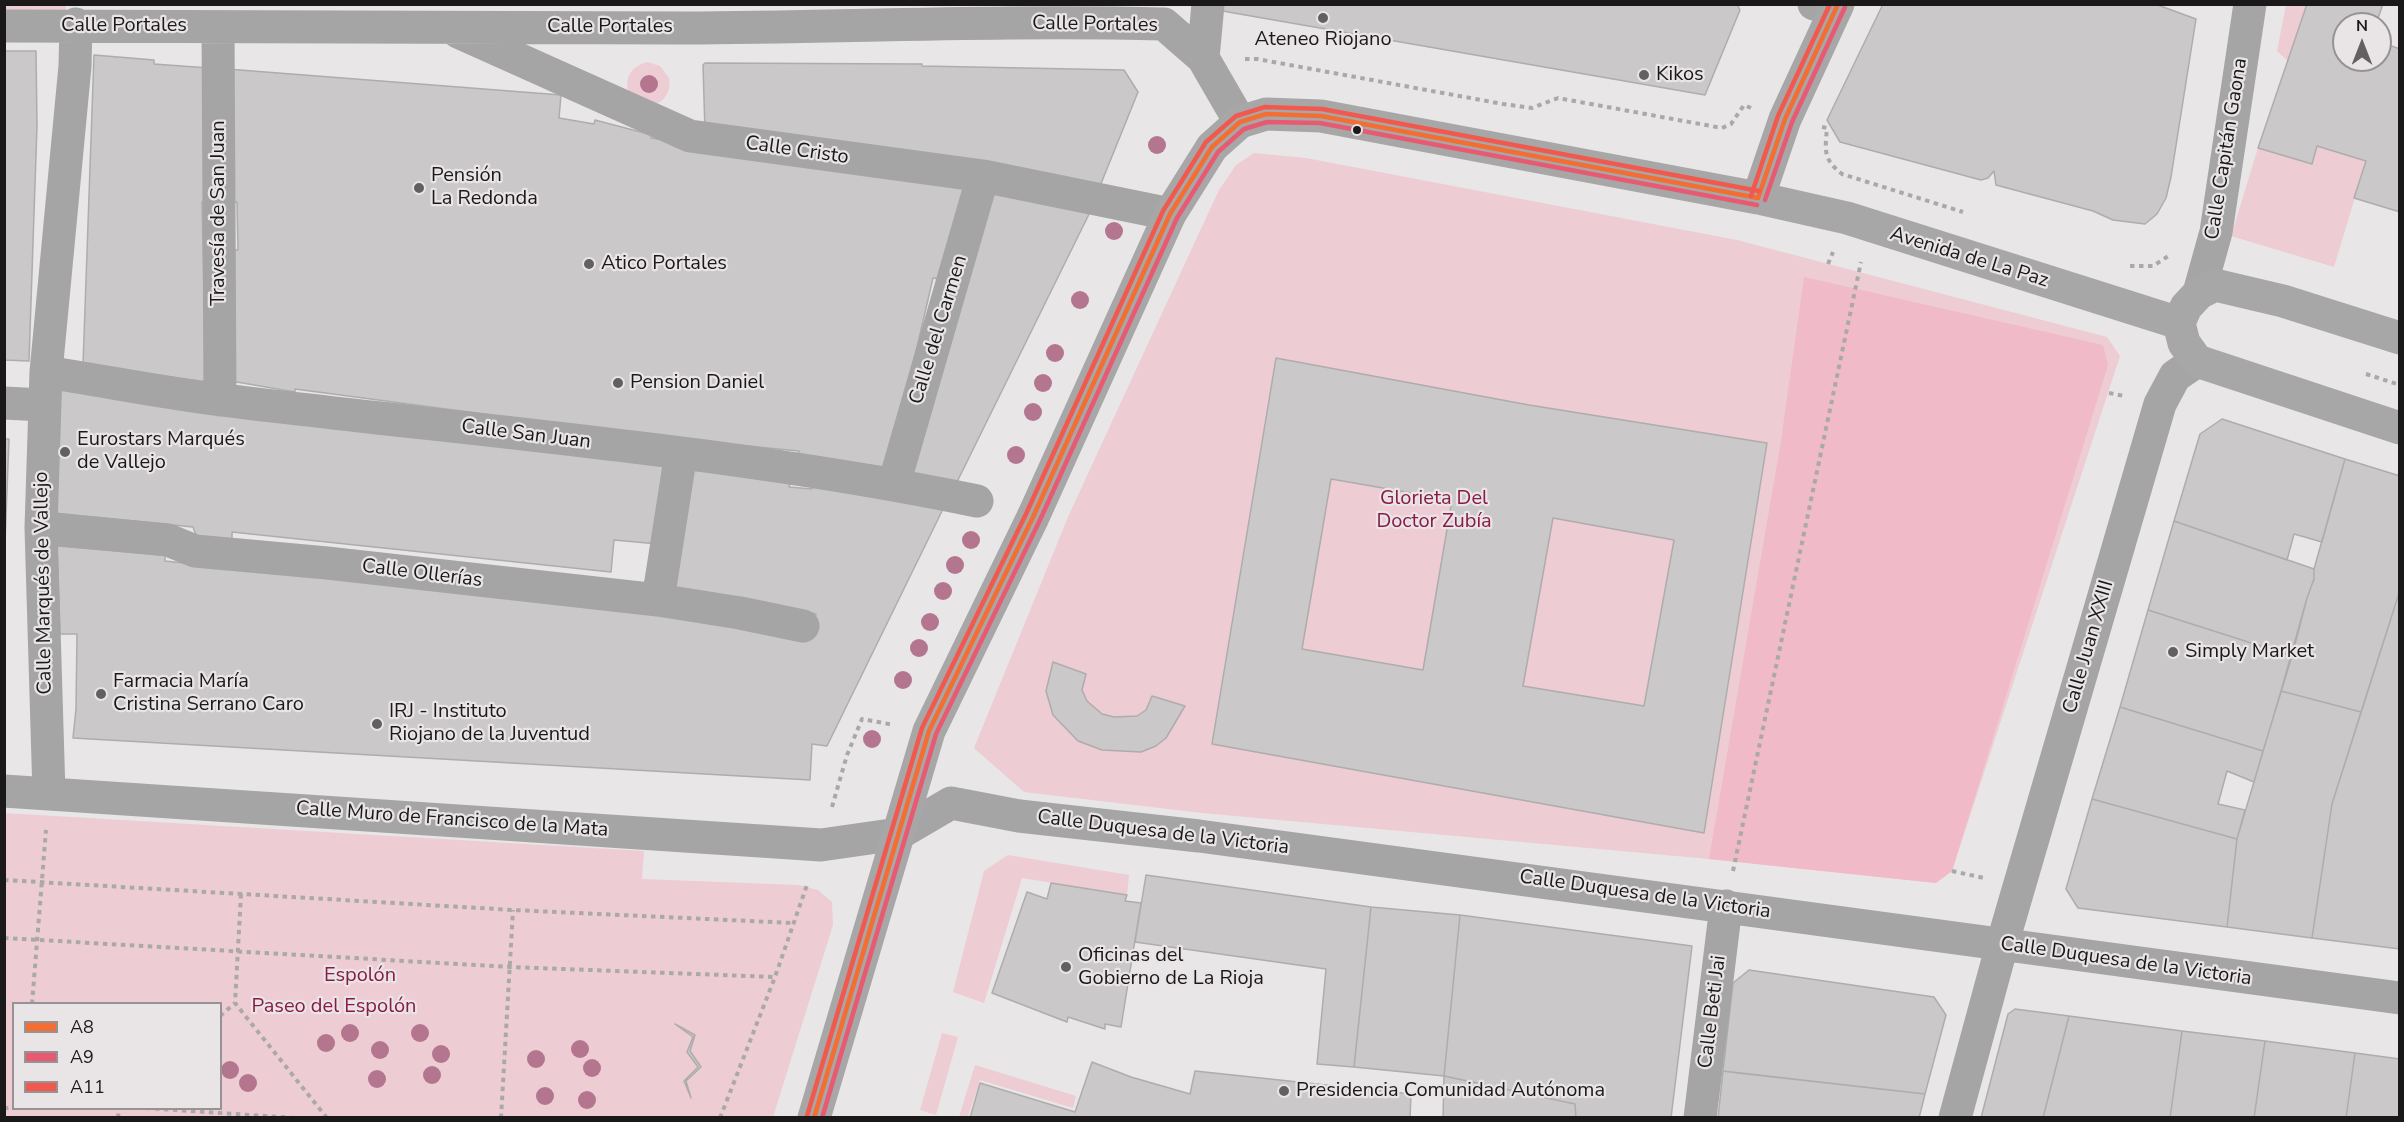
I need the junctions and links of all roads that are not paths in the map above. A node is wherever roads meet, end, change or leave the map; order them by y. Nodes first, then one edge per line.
1 (1208, 4) edge
2 (1829, 6) edge
3 (2240, 7) edge
4 (689, 16) edge
5 (76, 24) junction
6 (4, 26) edge
7 (442, 26) junction
8 (218, 27) junction
9 (1203, 58) junction
10 (1240, 122) junction
11 (983, 176) junction
12 (1758, 198) junction
13 (1170, 214) junction
14 (2199, 292) junction
15 (2179, 323) junction
16 (2400, 338) edge
17 (2197, 361) junction
18 (60, 374) junction
19 (220, 400) junction
20 (4, 403) edge
21 (44, 405) junction
22 (2400, 428) edge
23 (681, 453) junction
24 (894, 484) junction
25 (977, 501) dead end
26 (41, 528) junction
27 (658, 600) junction
28 (803, 626) dead end
29 (4, 791) edge
30 (49, 794) junction
31 (898, 834) junction
32 (1726, 906) junction
33 (2002, 945) junction
34 (2400, 998) edge
35 (814, 1118) edge
36 (1700, 1118) edge
37 (1955, 1118) edge

1 - 9 street
2 - 12 main road
3 - 14 street, Calle Capitán Gaona
4 - 7 street, Calle Portales
4 - 9 street, Calle Portales
5 - 6 street, Calle Portales
5 - 8 street, Calle Portales
5 - 18 street, Calle Marqués de Vallejo
7 - 8 street, Calle Portales
7 - 11 street, Calle Cristo
8 - 19 street, Travesía de San Juan
9 - 10 street, Calle Portales
10 - 12 main road, Avenida de La Paz
10 - 13 main road
11 - 13 street, Calle Cristo
11 - 24 street, Calle del Carmen
12 - 15 main road, Avenida de La Paz
13 - 31 main road
14 - 15 main road
14 - 16 main road
15 - 17 main road
17 - 22 main road
17 - 33 street, Calle Juan XXIII
18 - 19 street, Calle San Juan
18 - 21 street, Calle Marqués de Vallejo
19 - 23 street, Calle San Juan
20 - 21 street
21 - 26 street, Calle Marqués de Vallejo
23 - 24 street, Calle San Juan
23 - 27 street
24 - 25 street, Calle San Juan
26 - 27 street, Calle Ollerías
26 - 30 street, Calle Marqués de Vallejo
27 - 28 street, Calle Ollerías
29 - 30 street, Calle Muro de Francisco de la Mata
30 - 31 street, Calle Muro de Francisco de la Mata
31 - 32 street, Calle Duquesa de la Victoria
31 - 35 main road
32 - 33 street, Calle Duquesa de la Victoria
32 - 36 street, Calle Beti Jai
33 - 34 street, Calle Duquesa de la Victoria
33 - 37 street, Calle Juan XXIII

